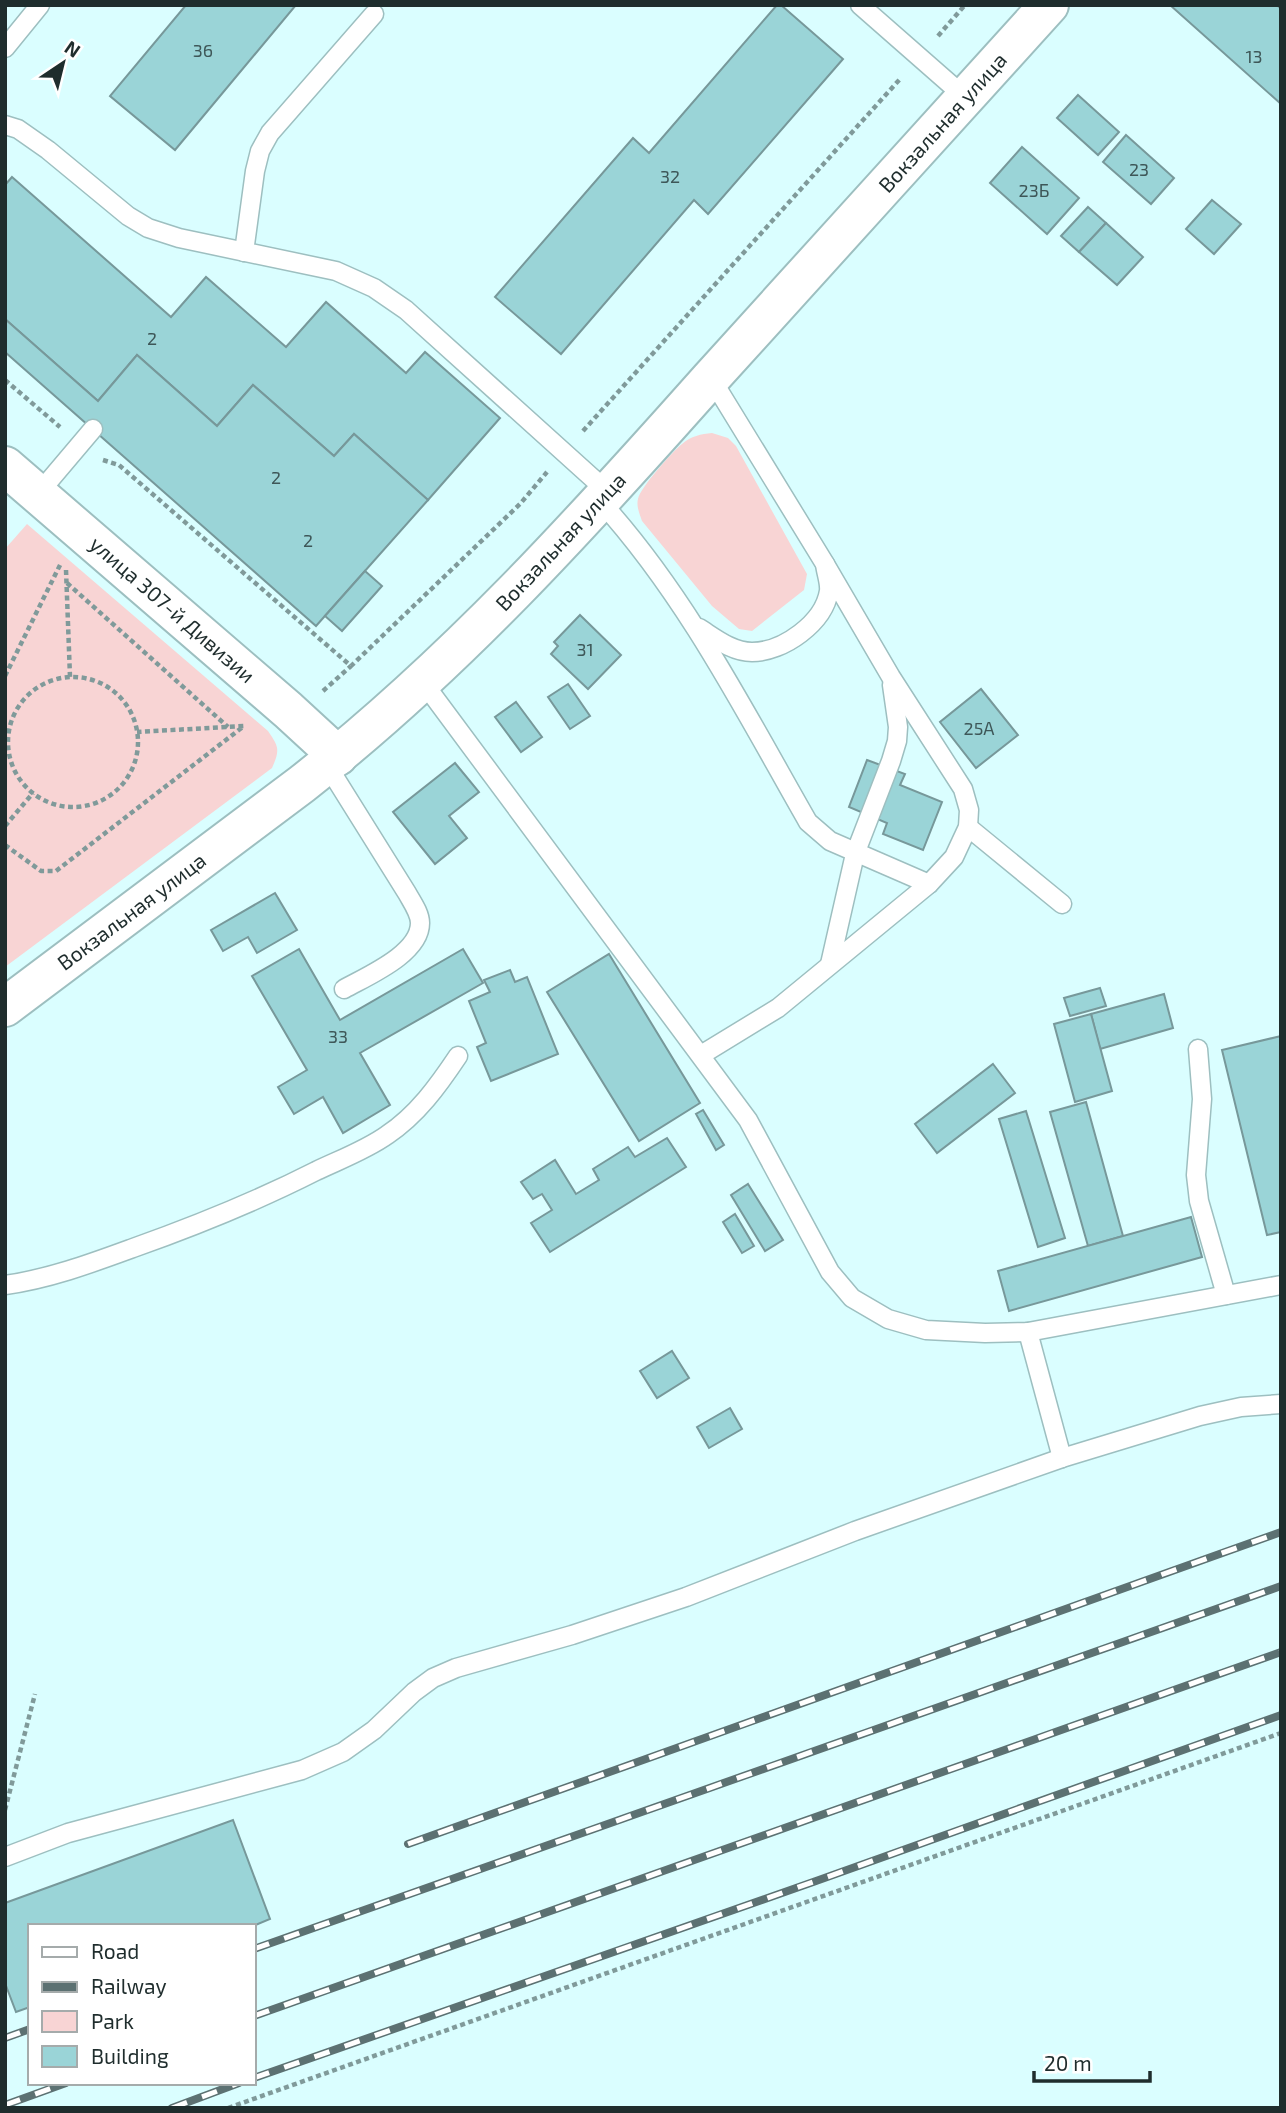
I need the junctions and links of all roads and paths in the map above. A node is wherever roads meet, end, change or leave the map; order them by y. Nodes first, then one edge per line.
1 (40, 5) edge
2 (860, 5) edge
3 (965, 5) edge
4 (1049, 5) edge
5 (374, 13) dead end
6 (5, 48) edge
7 (919, 58) junction
8 (966, 98) junction
9 (5, 125) edge
10 (244, 251) junction
11 (711, 378) junction
12 (5, 380) edge
13 (93, 429) dead end
14 (80, 445) junction
15 (565, 452) junction
16 (5, 466) edge
17 (37, 494) junction
18 (605, 498) junction
19 (825, 564) junction
20 (67, 583) junction
21 (696, 626) junction
22 (5, 676) edge
23 (70, 677) junction
24 (891, 677) junction
25 (423, 682) junction
26 (228, 727) junction
27 (137, 732) junction
28 (332, 761) junction
29 (33, 793) junction
30 (5, 826) edge
31 (968, 827) junction
32 (5, 845) edge
33 (855, 853) junction
34 (929, 884) junction
35 (1062, 904) dead end
36 (830, 964) junction
37 (344, 989) dead end
38 (5, 1007) edge
39 (1198, 1049) dead end
40 (701, 1055) junction
41 (458, 1056) dead end
42 (5, 1285) edge
43 (1281, 1285) edge
44 (1226, 1295) junction
45 (1028, 1332) junction
46 (1281, 1404) edge
47 (1062, 1458) junction
48 (35, 1694) dead end
49 (1281, 1733) edge
50 (5, 1810) edge
51 (5, 1857) edge
52 (228, 2108) edge

1 - 6 lane
2 - 7 lane
3 - 7 path
4 - 8 main road, Вокзальная улица
5 - 10 lane
7 - 8 lane
7 - 15 path
8 - 11 main road, Вокзальная улица
9 - 10 lane
10 - 15 lane
11 - 18 main road, Вокзальная улица
11 - 19 lane
12 - 14 path
13 - 14 lane
14 - 15 path
14 - 17 lane
15 - 18 lane
16 - 17 main road, улица 307-й Дивизии
17 - 28 main road, улица 307-й Дивизии
18 - 21 lane
18 - 25 main road, Вокзальная улица
19 - 21 lane
19 - 24 lane
20 - 22 path
20 - 23 path
20 - 26 path
21 - 33 lane
23 - 27 path
23 - 29 path
24 - 31 lane
24 - 33 lane
25 - 28 main road, Вокзальная улица
25 - 40 lane
26 - 27 path
26 - 32 path
27 - 29 path
28 - 37 lane
28 - 38 main road, Вокзальная улица
29 - 30 path
31 - 34 lane
31 - 35 lane
33 - 34 lane
33 - 36 lane
34 - 36 lane
36 - 40 lane
39 - 44 lane
40 - 45 lane
41 - 42 lane
43 - 44 lane
44 - 45 lane
45 - 47 lane
46 - 47 lane
47 - 51 lane
48 - 50 path
49 - 52 path

